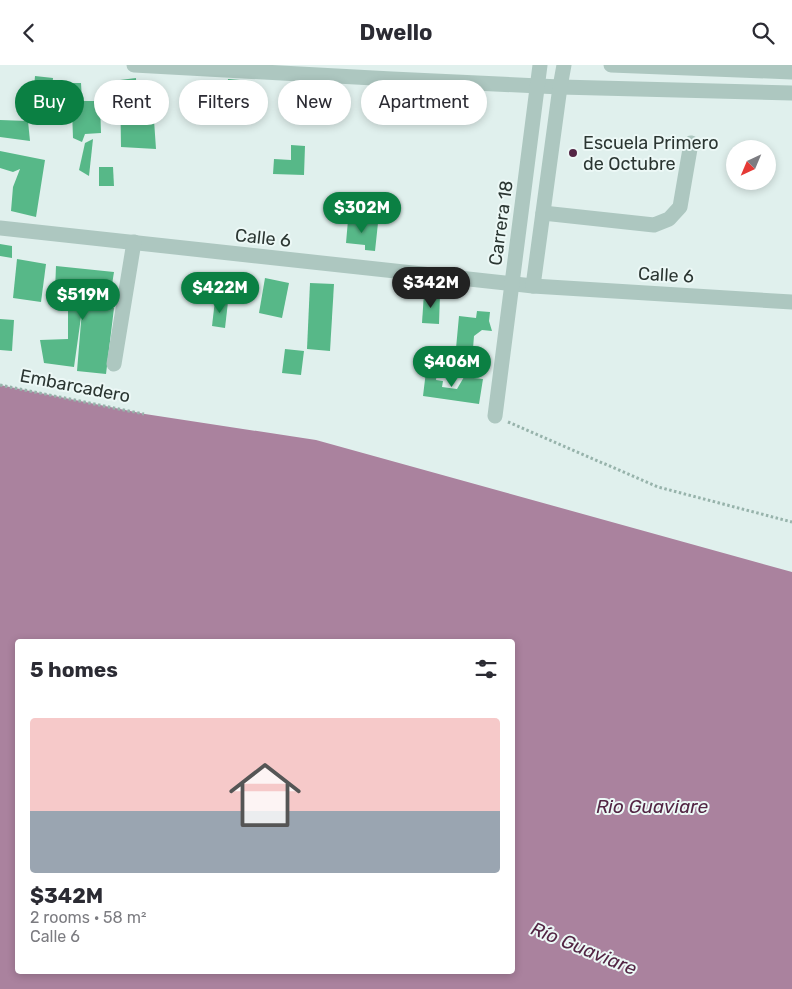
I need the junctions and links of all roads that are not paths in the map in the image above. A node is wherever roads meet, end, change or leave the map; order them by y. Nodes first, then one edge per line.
1 (134, 65) edge
2 (540, 65) edge
3 (564, 65) edge
4 (611, 65) edge
5 (170, 66) edge
6 (393, 72) edge
7 (792, 72) edge
8 (538, 85) junction
9 (560, 87) junction
10 (792, 93) edge
11 (691, 143) dead end
12 (543, 213) junction
13 (0, 228) edge
14 (134, 242) junction
15 (512, 283) junction
16 (532, 286) junction
17 (792, 302) edge
18 (114, 364) dead end
19 (495, 415) road end

1 - 5 street
2 - 8 street, Carrera 18
3 - 9 street
4 - 7 street
5 - 6 street
6 - 8 street
8 - 9 street
8 - 15 street, Carrera 18
9 - 10 street
9 - 12 street
11 - 12 street
12 - 16 street
13 - 14 street, Calle 6
14 - 15 street, Calle 6
14 - 18 street
15 - 16 street, Calle 6
15 - 19 street, Carrera 18
16 - 17 street, Calle 6

